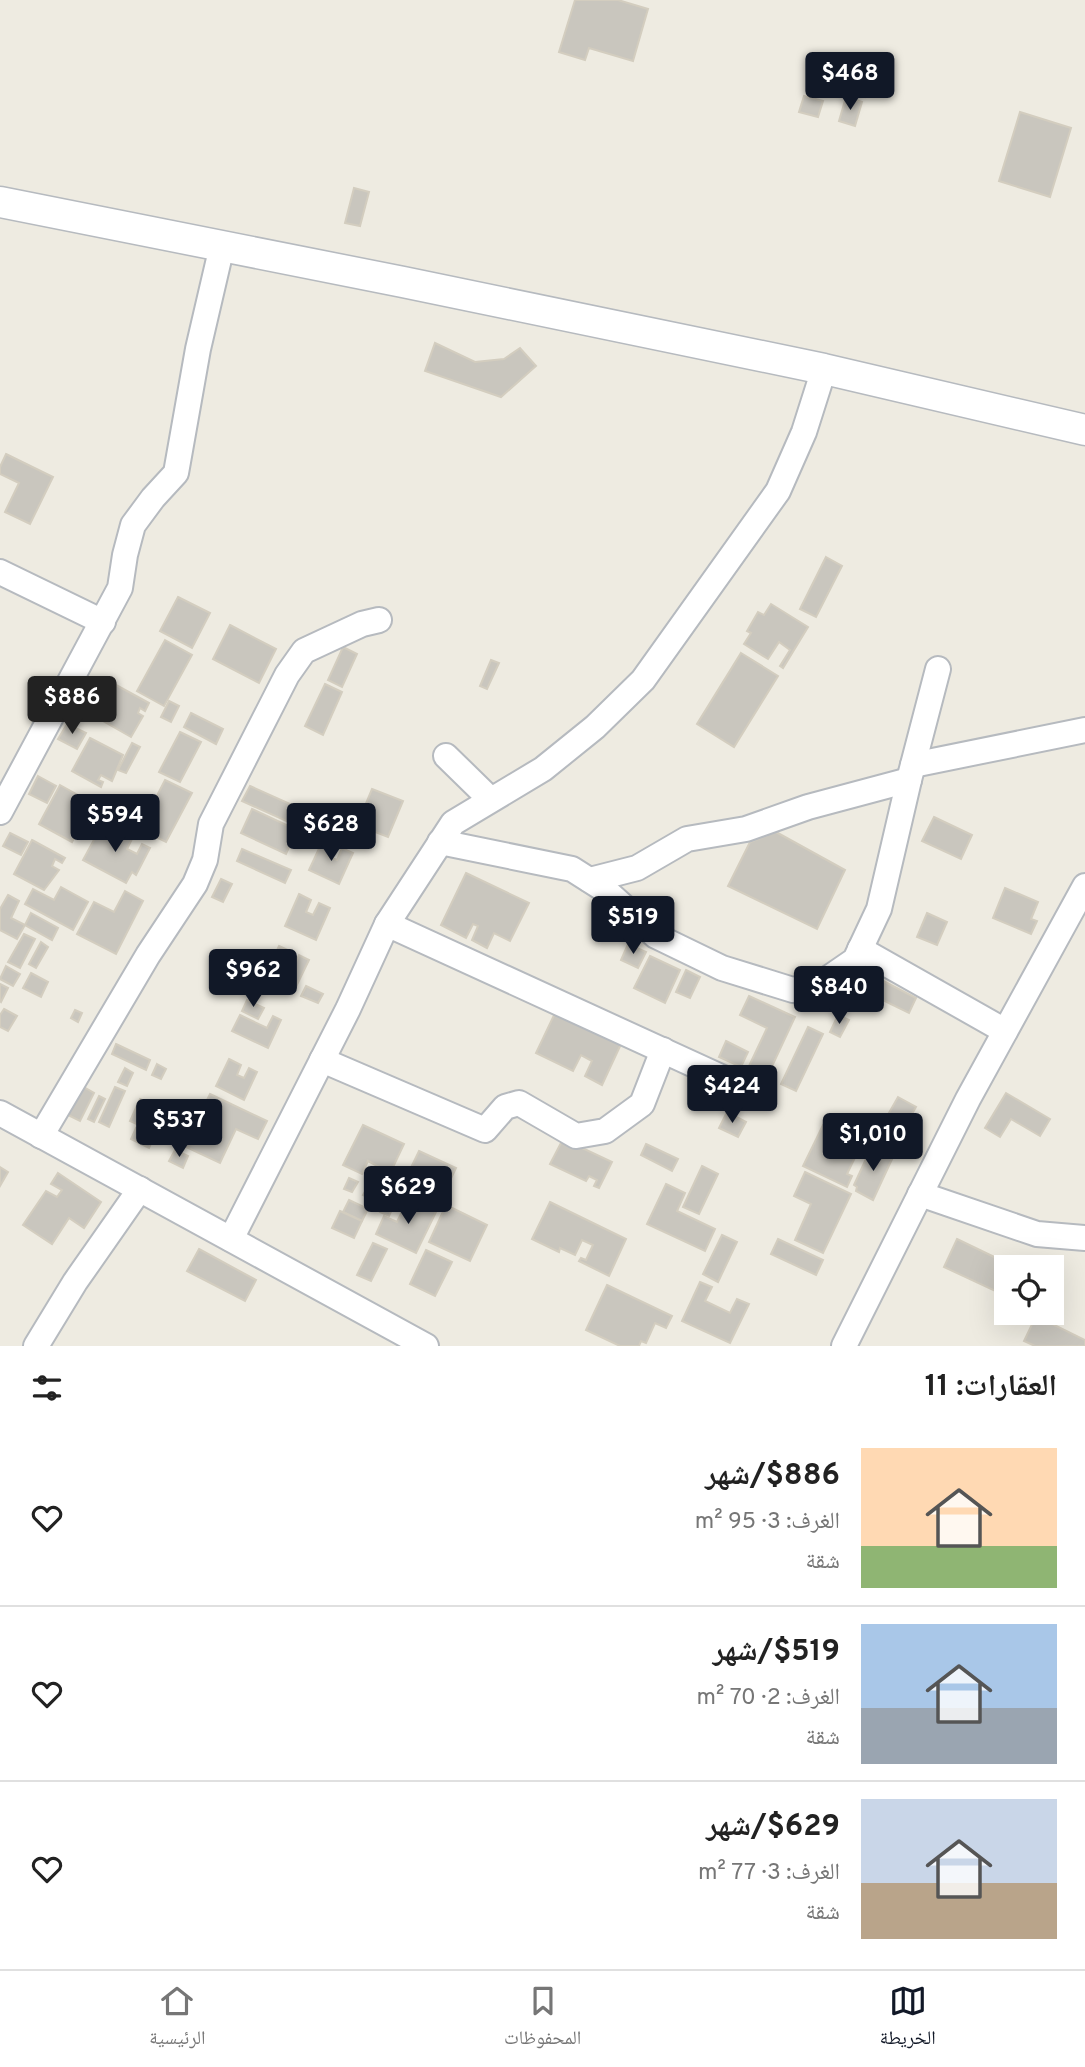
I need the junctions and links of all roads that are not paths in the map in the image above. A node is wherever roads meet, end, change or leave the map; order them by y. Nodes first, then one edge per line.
1 (0, 202) edge
2 (222, 246) junction
3 (824, 369) junction
4 (1085, 430) edge
5 (0, 572) edge
6 (379, 621) dead end
7 (103, 622) junction
8 (939, 670) dead end
9 (1085, 730) edge
10 (446, 756) dead end
11 (911, 772) junction
12 (490, 799) junction
13 (0, 812) edge
14 (440, 842) junction
15 (590, 880) junction
16 (1085, 886) edge
17 (387, 924) junction
18 (860, 949) junction
19 (1005, 1031) junction
20 (663, 1050) junction
21 (322, 1060) junction
22 (736, 1084) dead end
23 (0, 1113) edge
24 (41, 1136) junction
25 (140, 1189) junction
26 (920, 1194) junction
27 (1085, 1238) edge
28 (231, 1239) junction
29 (36, 1346) edge
30 (426, 1346) edge
31 (844, 1346) edge

1 - 2 street
2 - 3 street
2 - 7 street
3 - 4 street
3 - 12 street
5 - 7 street
6 - 24 street
7 - 13 street
8 - 11 street
9 - 11 street
10 - 12 street
11 - 15 street
11 - 18 street
12 - 14 street
14 - 15 street
14 - 17 street
15 - 18 street
16 - 19 street
17 - 20 street
17 - 21 street
18 - 19 street
19 - 26 street
20 - 21 street
20 - 22 street
21 - 28 street
23 - 24 street
24 - 25 street
25 - 28 street
25 - 29 street
26 - 27 street
26 - 31 street
28 - 30 street

